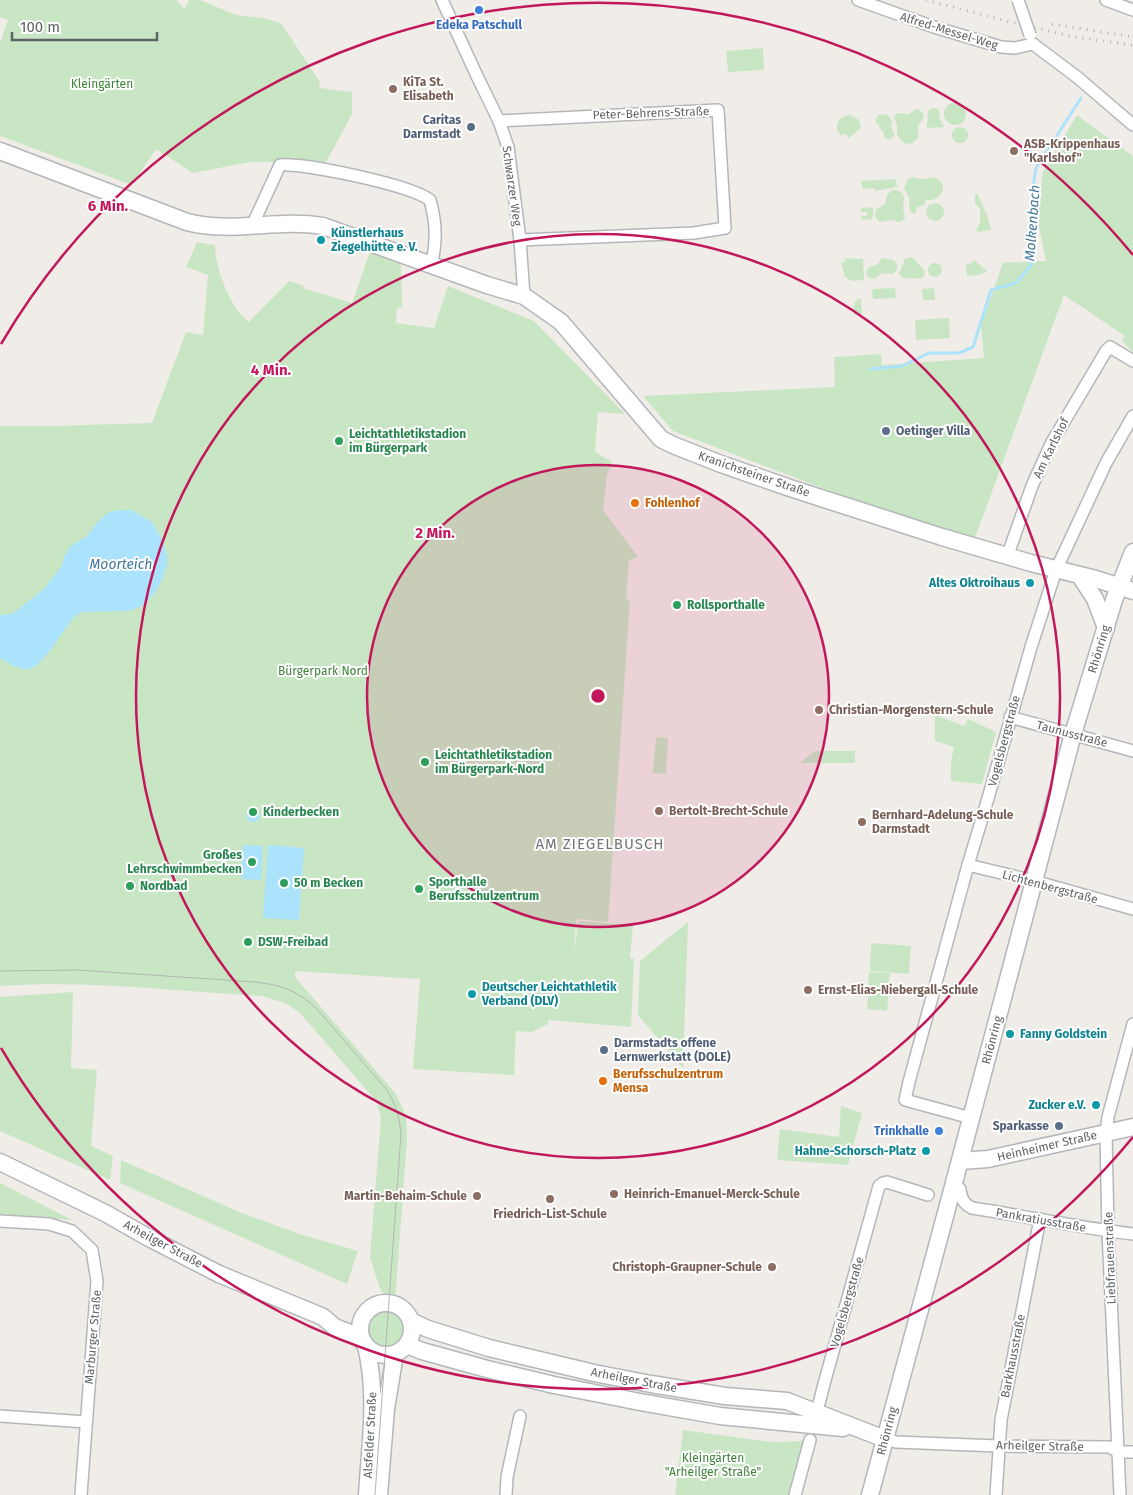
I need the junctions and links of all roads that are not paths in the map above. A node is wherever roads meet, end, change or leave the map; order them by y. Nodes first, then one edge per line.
1 (442, 0) edge
2 (858, 0) edge
3 (1018, 0) edge
4 (1106, 0) edge
5 (1133, 10) edge
6 (1031, 40) junction
7 (500, 121) junction
8 (1133, 125) edge
9 (0, 151) edge
10 (252, 226) junction
11 (520, 240) junction
12 (431, 264) junction
13 (524, 296) junction
14 (1133, 361) edge
15 (1133, 416) edge
16 (1133, 552) edge
17 (1007, 556) junction
18 (1056, 570) junction
19 (1080, 576) junction
20 (1126, 588) edge
21 (1106, 628) junction
22 (1010, 717) junction
23 (1073, 734) junction
24 (1133, 751) edge
25 (968, 864) junction
26 (1034, 881) junction
27 (1133, 910) edge
28 (1133, 1024) edge
29 (972, 1118) junction
30 (1133, 1127) edge
31 (1106, 1132) junction
32 (982, 1160) junction
33 (960, 1161) junction
34 (0, 1162) edge
35 (960, 1189) junction
36 (928, 1195) dead end
37 (1040, 1219) junction
38 (0, 1220) edge
39 (1108, 1231) junction
40 (1133, 1234) edge
41 (934, 1259) junction
42 (362, 1318) junction
43 (328, 1320) junction
44 (411, 1321) junction
45 (364, 1343) junction
46 (401, 1349) junction
47 (0, 1416) edge
48 (520, 1416) dead end
49 (86, 1422) junction
50 (814, 1426) junction
51 (885, 1439) junction
52 (998, 1446) junction
53 (1118, 1452) junction
54 (1133, 1452) edge
55 (81, 1495) edge
56 (367, 1495) edge
57 (380, 1495) edge
58 (506, 1495) edge
59 (795, 1495) edge
60 (870, 1495) edge
61 (996, 1495) edge
62 (1120, 1495) edge

1 - 7 street, Schwarzer Weg
2 - 6 street, Alfred-Messel-Weg
3 - 6 street, bridge
4 - 5 street
6 - 8 street
7 - 11 street, Schwarzer Weg
7 - 11 street, Peter-Behrens-Straße
9 - 10 main road, Kranichsteiner Straße
10 - 12 main road, Kranichsteiner Straße
10 - 12 street
11 - 13 street, Schwarzer Weg
12 - 13 main road, Kranichsteiner Straße
13 - 17 main road, Kranichsteiner Straße
14 - 17 street, Am Karlshof
15 - 18 street, Vogelsbergstraße
16 - 20 main road, Rhönring
17 - 18 main road, Kranichsteiner Straße
18 - 19 main road, Kranichsteiner Straße
18 - 22 street, Vogelsbergstraße
19 - 20 main road, Kranichsteiner Straße
19 - 21 main road
20 - 21 main road, Rhönring
21 - 23 main road, Rhönring
22 - 23 street, Taunusstraße
22 - 25 street, Vogelsbergstraße
23 - 24 street, Taunusstraße
23 - 26 main road, Rhönring
25 - 26 street, Lichtenbergstraße
25 - 29 street, Vogelsbergstraße
26 - 27 street, Lichtenbergstraße
26 - 29 main road, Rhönring
28 - 31 street, Liebfrauenstraße
29 - 33 main road, Rhönring
30 - 31 main road, Heinheimer Straße
31 - 32 main road, Heinheimer Straße
31 - 39 street, Liebfrauenstraße
32 - 33 main road, Heinheimer Straße
32 - 35 main road
33 - 41 main road, Rhönring
34 - 43 main road, Arheilger Straße
35 - 37 street, Pankratiusstraße
35 - 41 main road
36 - 50 street, Vogelsbergstraße
37 - 39 street, Pankratiusstraße
37 - 52 street, Barkhausstraße
38 - 49 street, Marburger Straße
39 - 40 street, Pankratiusstraße
39 - 53 street, Liebfrauenstraße
41 - 51 main road, Rhönring
42 - 43 main road, Arheilger Straße
42 - 44 main road, Arheilger Straße
42 - 45 main road
43 - 45 main road, Arheilger Straße
44 - 46 main road
44 - 50 main road, Arheilger Straße
45 - 46 main road, Arheilger Straße
45 - 56 main road, Alsfelder Straße
46 - 50 main road, Arheilger Straße
46 - 57 main road, Alsfelder Straße
47 - 49 street
48 - 58 street
49 - 55 street, Marburger Straße
50 - 51 main road, Arheilger Straße
50 - 59 street, Vogelsbergstraße
51 - 52 street, Arheilger Straße
51 - 60 main road, Rhönring
52 - 53 street, Arheilger Straße
52 - 61 street, Barkhausstraße
53 - 54 street, Arheilger Straße
53 - 62 street, Liebfrauenstraße

